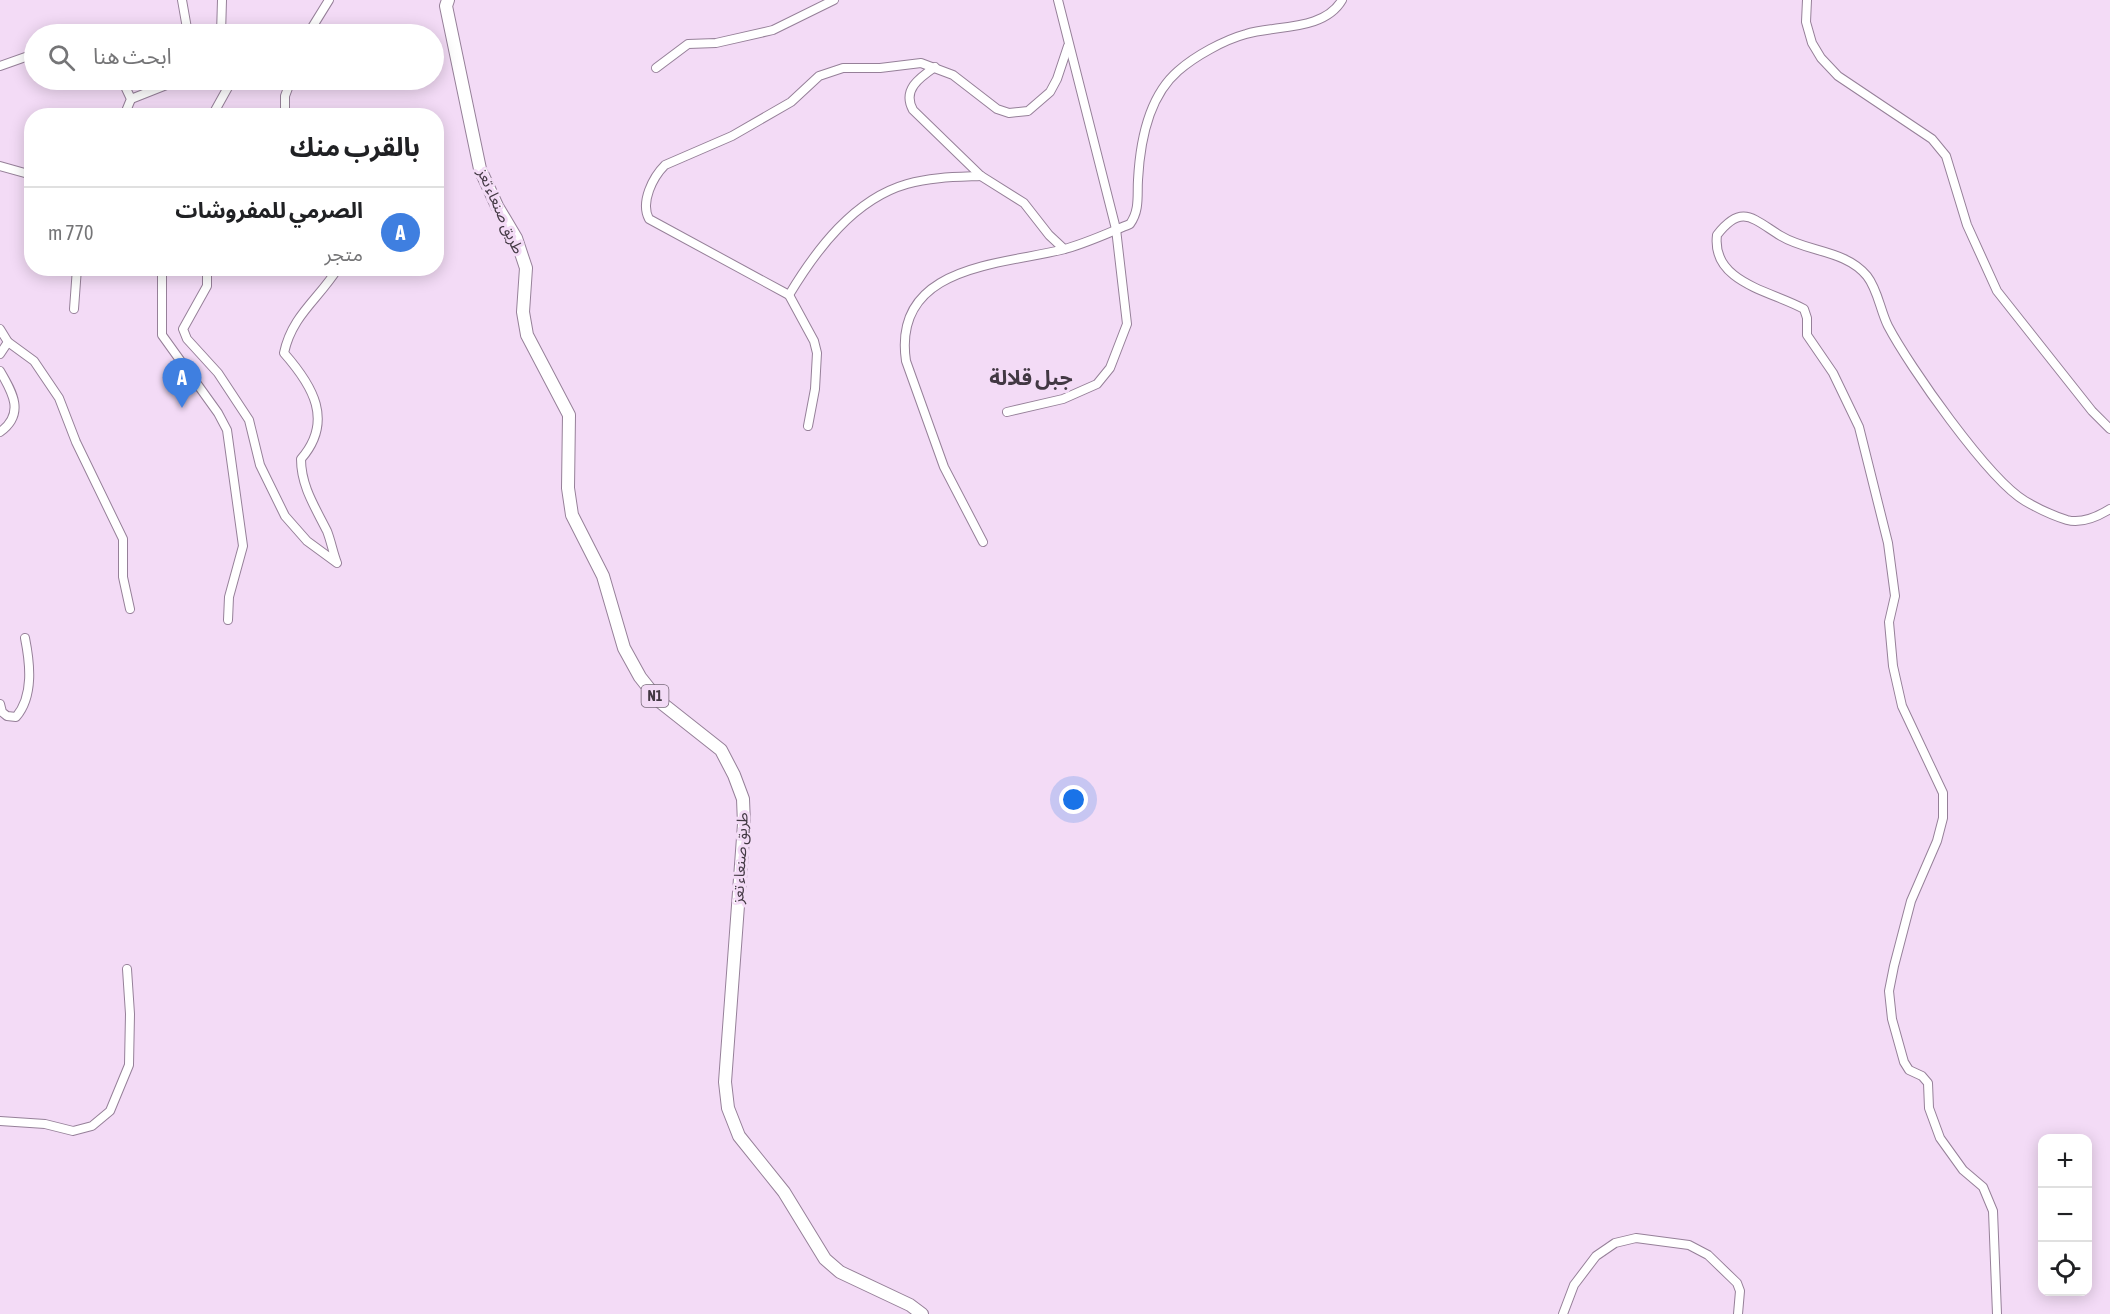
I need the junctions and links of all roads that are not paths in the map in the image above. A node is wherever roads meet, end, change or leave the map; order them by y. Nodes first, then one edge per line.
1 (182, 0) edge
2 (222, 0) edge
3 (328, 0) edge
4 (447, 0) edge
5 (834, 0) edge
6 (1058, 0) edge
7 (1342, 0) edge
8 (1807, 0) edge
9 (186, 24) edge
10 (221, 24) edge
11 (314, 24) edge
12 (1068, 46) junction
13 (24, 58) edge
14 (0, 66) edge
15 (935, 67) junction
16 (656, 68) dead end
17 (127, 90) edge
18 (154, 90) edge
19 (226, 90) edge
20 (287, 90) edge
21 (131, 99) junction
22 (127, 108) edge
23 (216, 108) edge
24 (285, 108) edge
25 (0, 166) edge
26 (24, 173) edge
27 (981, 176) junction
28 (1116, 230) junction
29 (1064, 249) junction
30 (76, 276) edge
31 (162, 276) edge
32 (207, 276) edge
33 (331, 276) edge
34 (789, 295) junction
35 (74, 309) dead end
36 (0, 329) edge
37 (8, 342) junction
38 (0, 354) edge
39 (0, 371) edge
40 (1007, 412) dead end
41 (808, 426) dead end
42 (2110, 429) edge
43 (0, 432) edge
44 (2110, 509) edge
45 (983, 542) dead end
46 (130, 609) dead end
47 (228, 620) dead end
48 (25, 638) dead end
49 (0, 704) edge
50 (127, 969) dead end
51 (0, 1121) edge
52 (922, 1314) edge
53 (1563, 1314) edge
54 (1738, 1314) edge
55 (1997, 1314) edge

1 - 9 street
2 - 10 street
3 - 11 street
4 - 52 highway, طريق صنعاء تعز / N1
5 - 16 street
6 - 12 street
7 - 28 street
8 - 42 street
12 - 15 street
12 - 28 street
13 - 14 street
15 - 27 street
15 - 34 street
17 - 21 street
18 - 21 street
19 - 23 street
20 - 24 street
21 - 22 street
25 - 26 street
27 - 29 street
27 - 34 street
28 - 29 street
28 - 40 street
29 - 45 street
30 - 35 street
31 - 47 street
32 - 33 street
34 - 41 street
36 - 37 street
37 - 38 street
37 - 46 street
39 - 43 street
44 - 55 street
48 - 49 street
50 - 51 street
53 - 54 street

